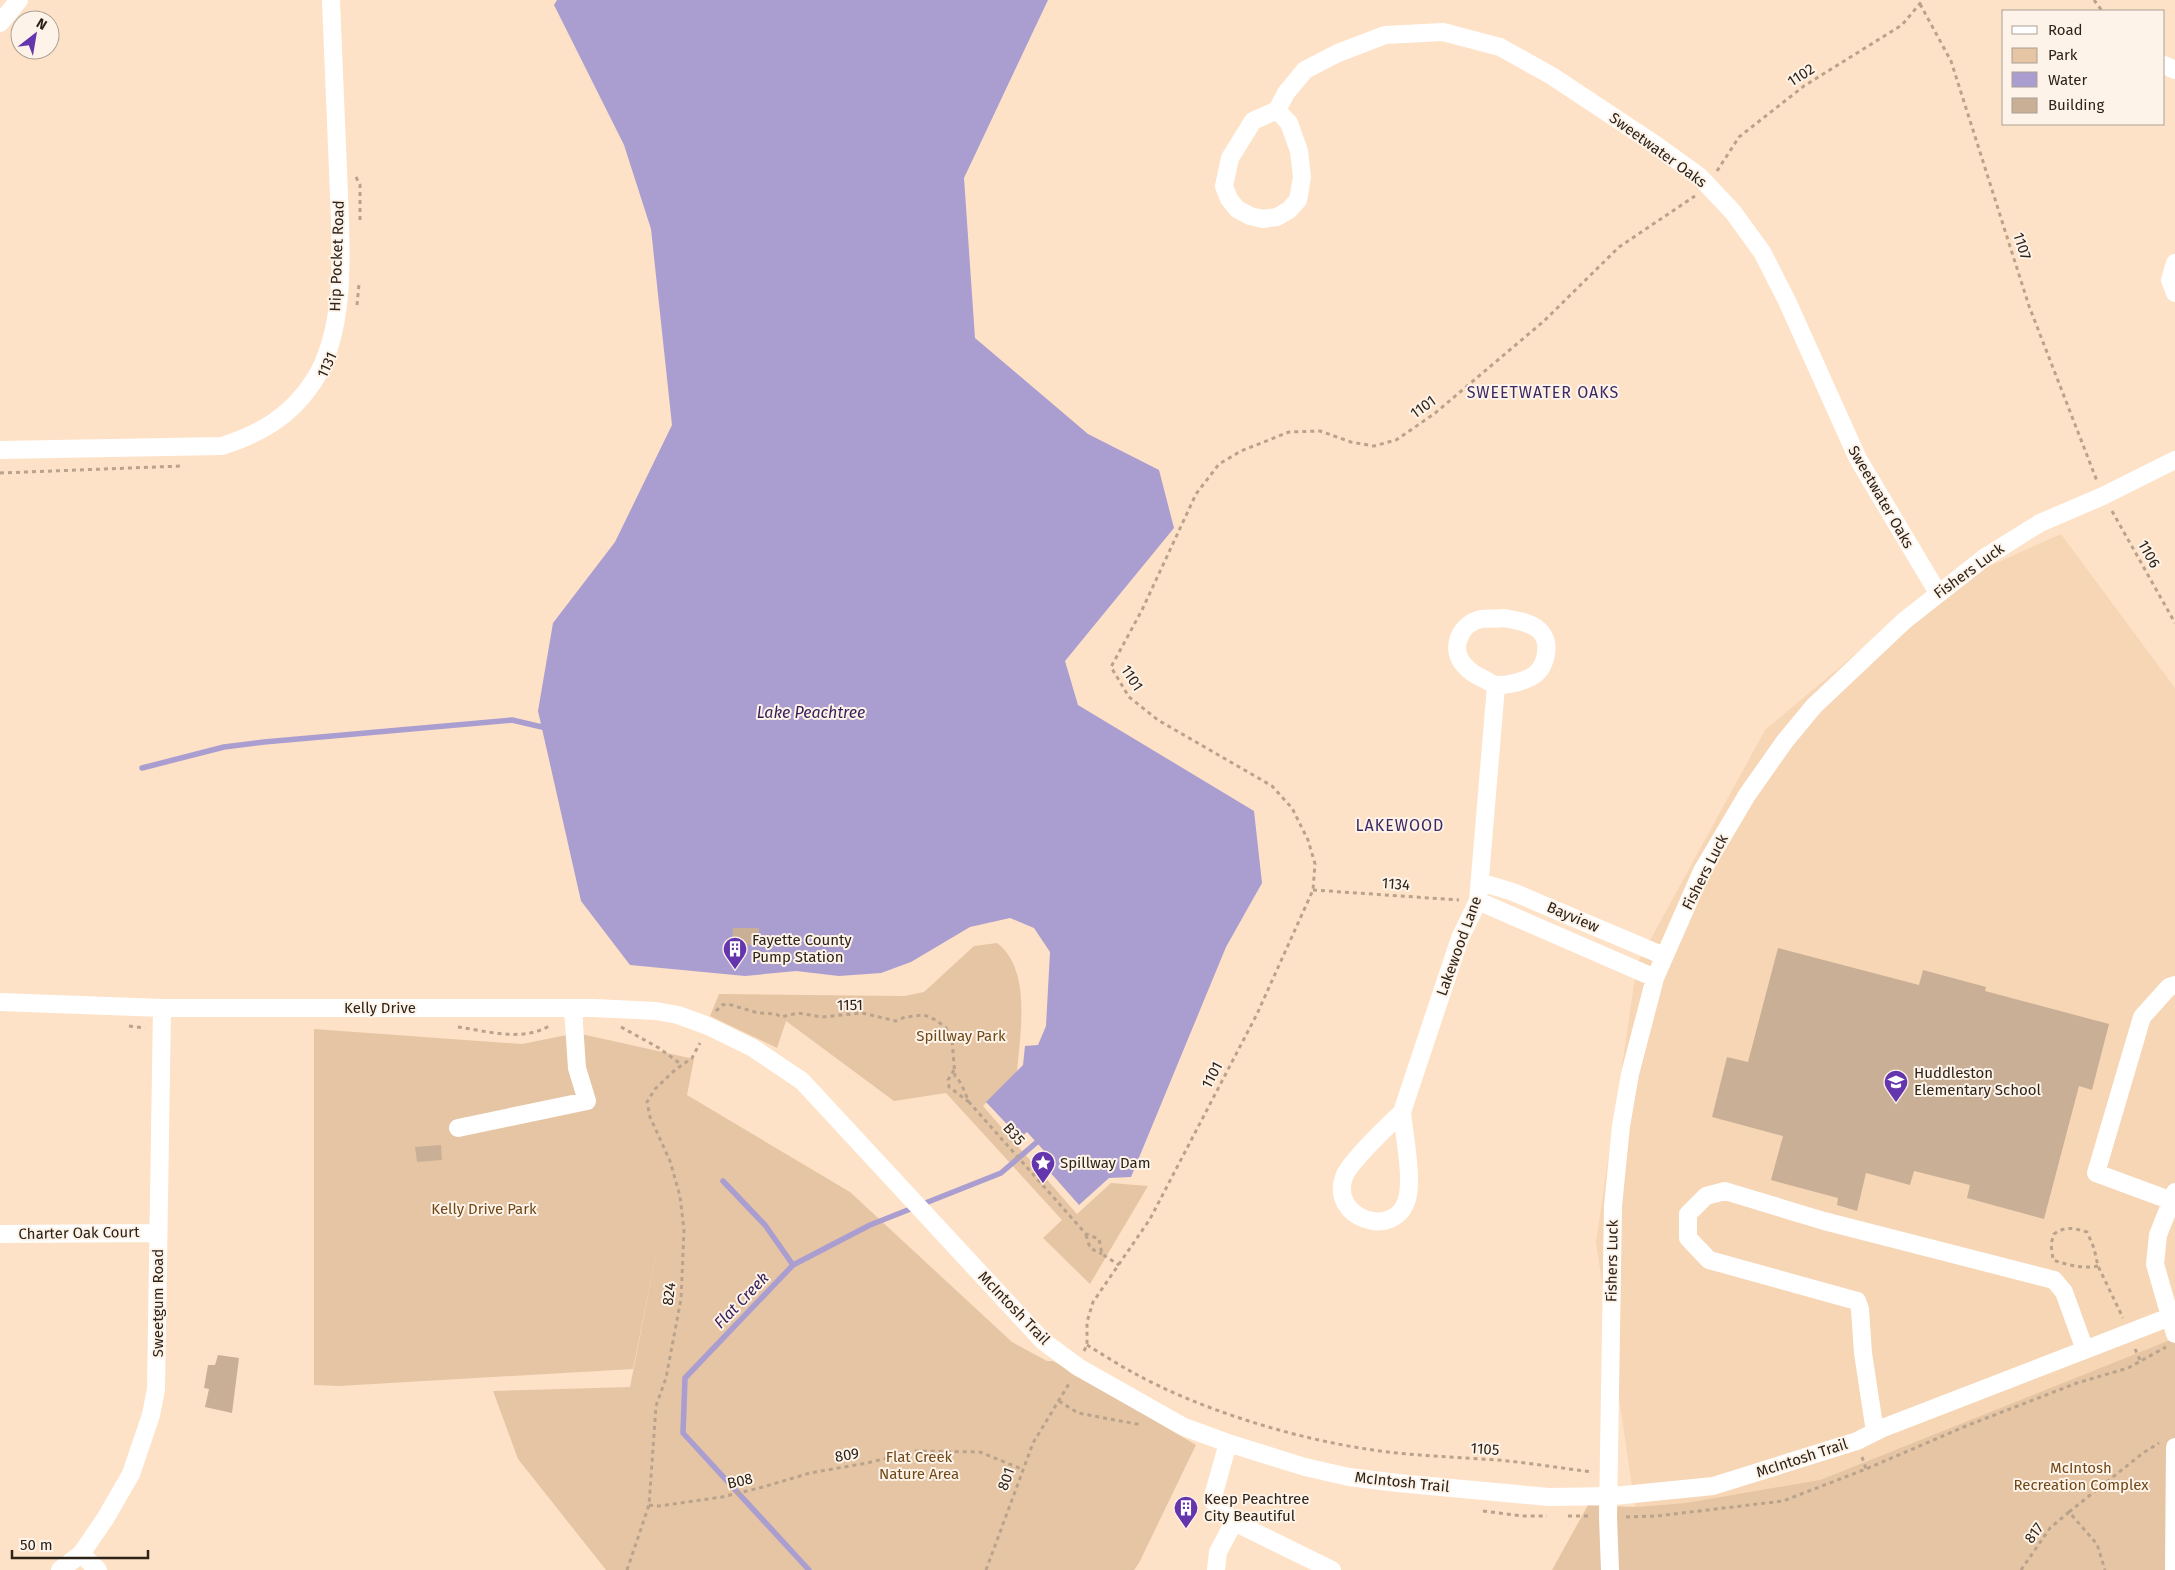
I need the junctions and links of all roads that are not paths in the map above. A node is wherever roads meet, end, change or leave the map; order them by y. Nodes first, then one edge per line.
1 (19, 0) edge
2 (331, 0) edge
3 (0, 23) edge
4 (1277, 110) junction
5 (2175, 263) edge
6 (2175, 293) edge
7 (0, 450) edge
8 (2175, 460) edge
9 (1938, 593) junction
10 (1496, 686) junction
11 (1480, 882) junction
12 (1478, 901) junction
13 (1664, 956) junction
14 (1655, 978) junction
15 (2175, 985) edge
16 (0, 1002) edge
17 (162, 1008) junction
18 (573, 1009) junction
19 (753, 1048) joint
20 (1402, 1112) junction
21 (458, 1128) dead end
22 (2173, 1196) edge
23 (158, 1233) junction
24 (0, 1234) edge
25 (2172, 1316) edge
26 (2175, 1334) edge
27 (2085, 1350) junction
28 (1875, 1432) junction
29 (1228, 1443) junction
30 (2171, 1443) edge
31 (1609, 1496) junction
32 (1234, 1522) junction
33 (81, 1554) junction
34 (60, 1570) edge
35 (98, 1570) edge
36 (1216, 1570) edge
37 (1332, 1570) edge
38 (1610, 1570) edge
39 (2174, 1570) edge

1 - 3 street
2 - 7 street, Hip Pocket Road
4 - 4 street
4 - 9 street, Sweetwater Oaks
5 - 6 street
8 - 9 street, Fishers Luck
9 - 13 street, Fishers Luck
10 - 10 street
10 - 11 street, Lakewood Lane
11 - 12 street, Lakewood Lane
11 - 13 street, Bayview
12 - 14 street, Bayview
12 - 20 street, Lakewood Lane
13 - 14 street, Fishers Luck
14 - 31 street, Fishers Luck
15 - 22 street
16 - 17 street, Kelly Drive
17 - 18 street, Kelly Drive
17 - 23 street, Sweetgum Road
18 - 19 street, Kelly Drive
18 - 21 street
19 - 29 street, McIntosh Trail
20 - 20 street, Lakewood Lane
22 - 25 street
23 - 24 street, Charter Oak Court
23 - 33 street, Sweetgum Road
25 - 26 street
25 - 27 street, McIntosh Trail
27 - 28 street, McIntosh Trail
27 - 28 street
28 - 31 street, McIntosh Trail
29 - 31 street, McIntosh Trail
29 - 32 street
30 - 39 street
31 - 38 street, Fishers Luck
32 - 36 street
32 - 37 street
33 - 34 street, Sweetgum Road
33 - 35 street

